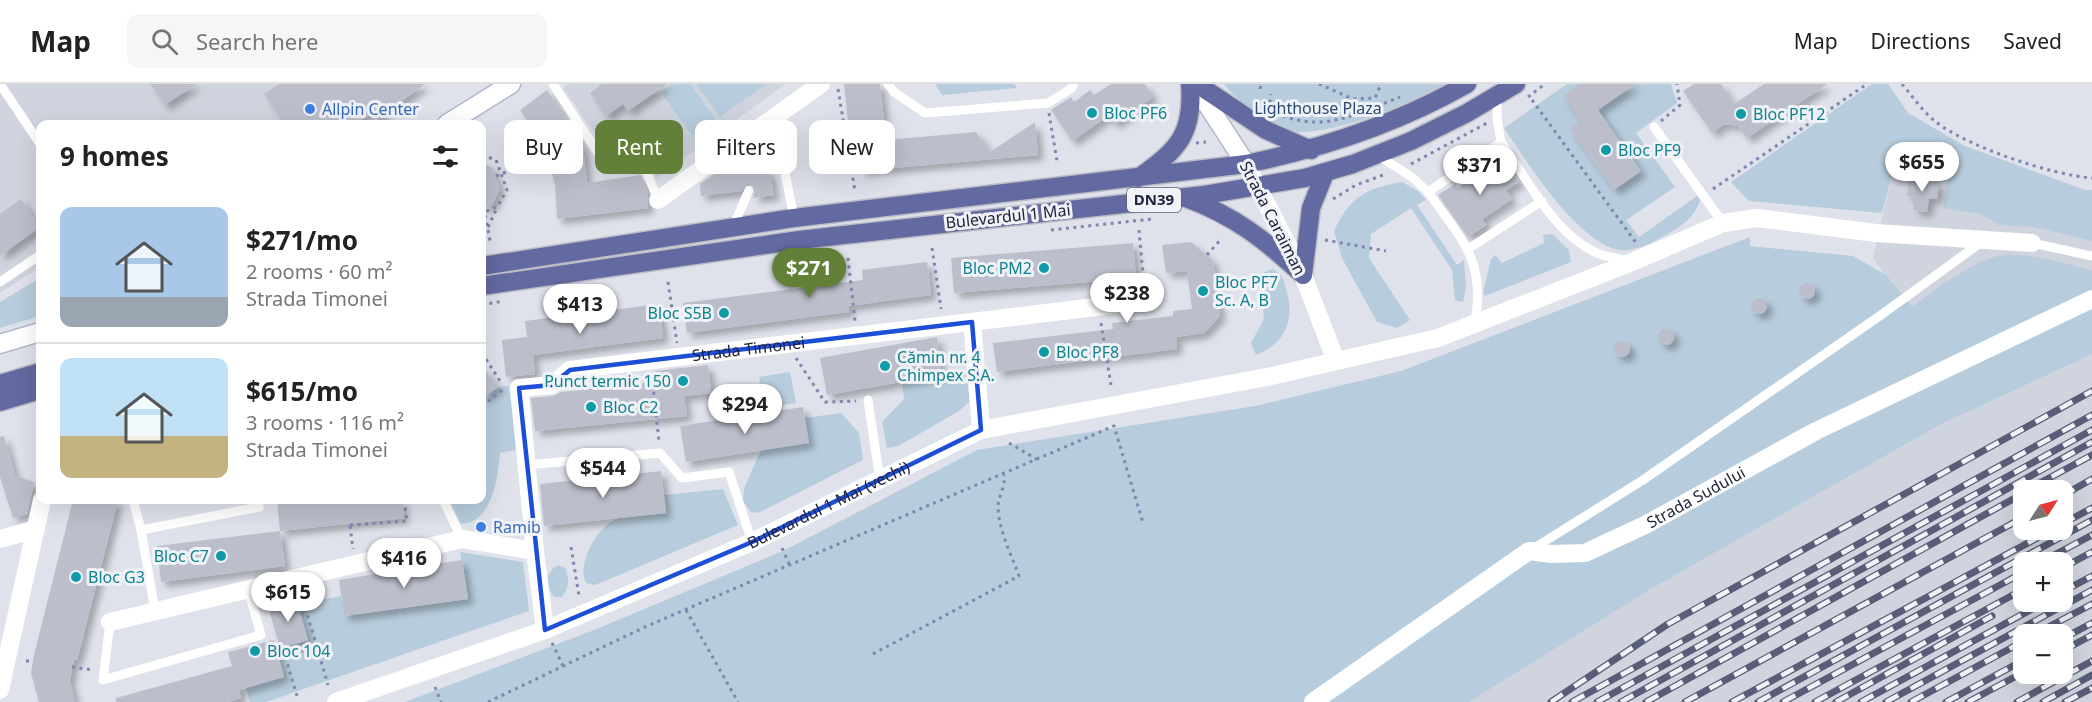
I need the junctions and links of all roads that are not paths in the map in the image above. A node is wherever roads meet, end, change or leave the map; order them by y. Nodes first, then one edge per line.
1 (0, 84) edge
2 (511, 84) edge
3 (553, 84) edge
4 (821, 84) edge
5 (888, 84) edge
6 (1073, 84) edge
7 (1193, 84) edge
8 (1467, 84) edge
9 (1516, 84) edge
10 (1497, 95) junction
11 (774, 117) junction
12 (453, 120) edge
13 (775, 120) edge
14 (1654, 127) road end
15 (36, 138) edge
16 (1501, 142) junction
17 (1311, 150) junction
18 (1377, 155) junction
19 (1246, 164) junction
20 (1324, 173) junction
21 (785, 174) edge
22 (1137, 178) junction
23 (1259, 187) junction
24 (749, 190) dead end
25 (1428, 192) junction
26 (1182, 197) junction
27 (658, 200) joint
28 (1542, 201) junction
29 (794, 218) junction
30 (1723, 223) junction
31 (733, 227) junction
32 (1984, 240) junction
33 (2032, 243) joint
34 (1468, 249) junction
35 (1636, 256) junction
36 (2092, 256) edge
37 (36, 258) edge
38 (486, 265) edge
39 (1303, 275) junction
40 (0, 282) edge
41 (486, 285) edge
42 (2092, 299) edge
43 (1146, 301) dead end
44 (972, 322) junction
45 (1475, 323) junction
46 (36, 333) edge
47 (0, 344) edge
48 (1336, 361) junction
49 (36, 373) edge
50 (0, 384) edge
51 (36, 391) edge
52 (868, 400) road end
53 (0, 402) edge
54 (981, 430) junction
55 (526, 465) junction
56 (880, 480) junction
57 (41, 504) edge
58 (135, 504) edge
59 (259, 504) edge
60 (445, 504) edge
61 (36, 529) junction
62 (141, 530) junction
63 (462, 538) junction
64 (0, 539) edge
65 (752, 542) junction
66 (535, 551) junction
67 (1529, 551) junction
68 (248, 589) junction
69 (155, 611) junction
70 (110, 622) joint
71 (549, 637) junction
72 (2, 670) edge
73 (0, 692) edge
74 (4, 702) edge
75 (336, 702) edge
76 (1313, 702) edge

1 - 15 lane
2 - 12 street
3 - 27 lane
4 - 11 street
5 - 6 lane
7 - 17 main road
7 - 19 street, Strada Caraiman
7 - 22 main road
8 - 17 main road, Bulevardul 1 Mai
9 - 10 main road, Bulevardul 1 Mai
10 - 16 lane
10 - 18 main road, Bulevardul 1 Mai
11 - 13 lane
11 - 27 street
14 - 30 lane
16 - 25 lane
16 - 28 lane
17 - 19 main road, Bulevardul 1 Mai
18 - 20 main road, Bulevardul 1 Mai
18 - 25 lane
19 - 22 main road, Bulevardul 1 Mai
19 - 23 street, Strada Caraiman
20 - 23 main road, Bulevardul 1 Mai
20 - 39 main road
21 - 29 lane
22 - 29 main road, Bulevardul 1 Mai
23 - 26 main road, Bulevardul 1 Mai / DN39
23 - 39 street, Strada Caraiman
24 - 31 lane
25 - 34 lane
26 - 39 main road
26 - 41 main road, Bulevardul 1 Mai / DN39
28 - 34 lane
28 - 35 lane
29 - 31 main road, Bulevardul 1 Mai
30 - 32 street
30 - 35 street
31 - 38 main road, Bulevardul 1 Mai
32 - 33 street
32 - 67 lane
33 - 36 lane
34 - 45 lane
35 - 45 street
37 - 40 lane
39 - 48 street, Strada Caraiman
42 - 67 street, Strada Sudului
43 - 44 street, Strada Timonei
44 - 54 street
44 - 55 street, Strada Timonei
45 - 48 street
46 - 47 street
48 - 54 street, Bulevardul 1 Mai (vechi)
49 - 50 main road
51 - 53 main road
52 - 56 lane
54 - 56 street, Bulevardul 1 Mai (vechi)
55 - 65 lane
55 - 66 street
56 - 65 street, Bulevardul 1 Mai (vechi)
57 - 61 street
58 - 62 lane
59 - 62 lane
60 - 63 lane
61 - 64 street
61 - 72 street
62 - 69 lane
63 - 66 street
63 - 68 street
65 - 71 street, Bulevardul 1 Mai (vechi)
66 - 71 street
67 - 76 street
68 - 69 street
68 - 70 lane
69 - 70 street
71 - 75 street, Bulevardul 1 Mai (vechi)
72 - 73 street
73 - 74 lane

